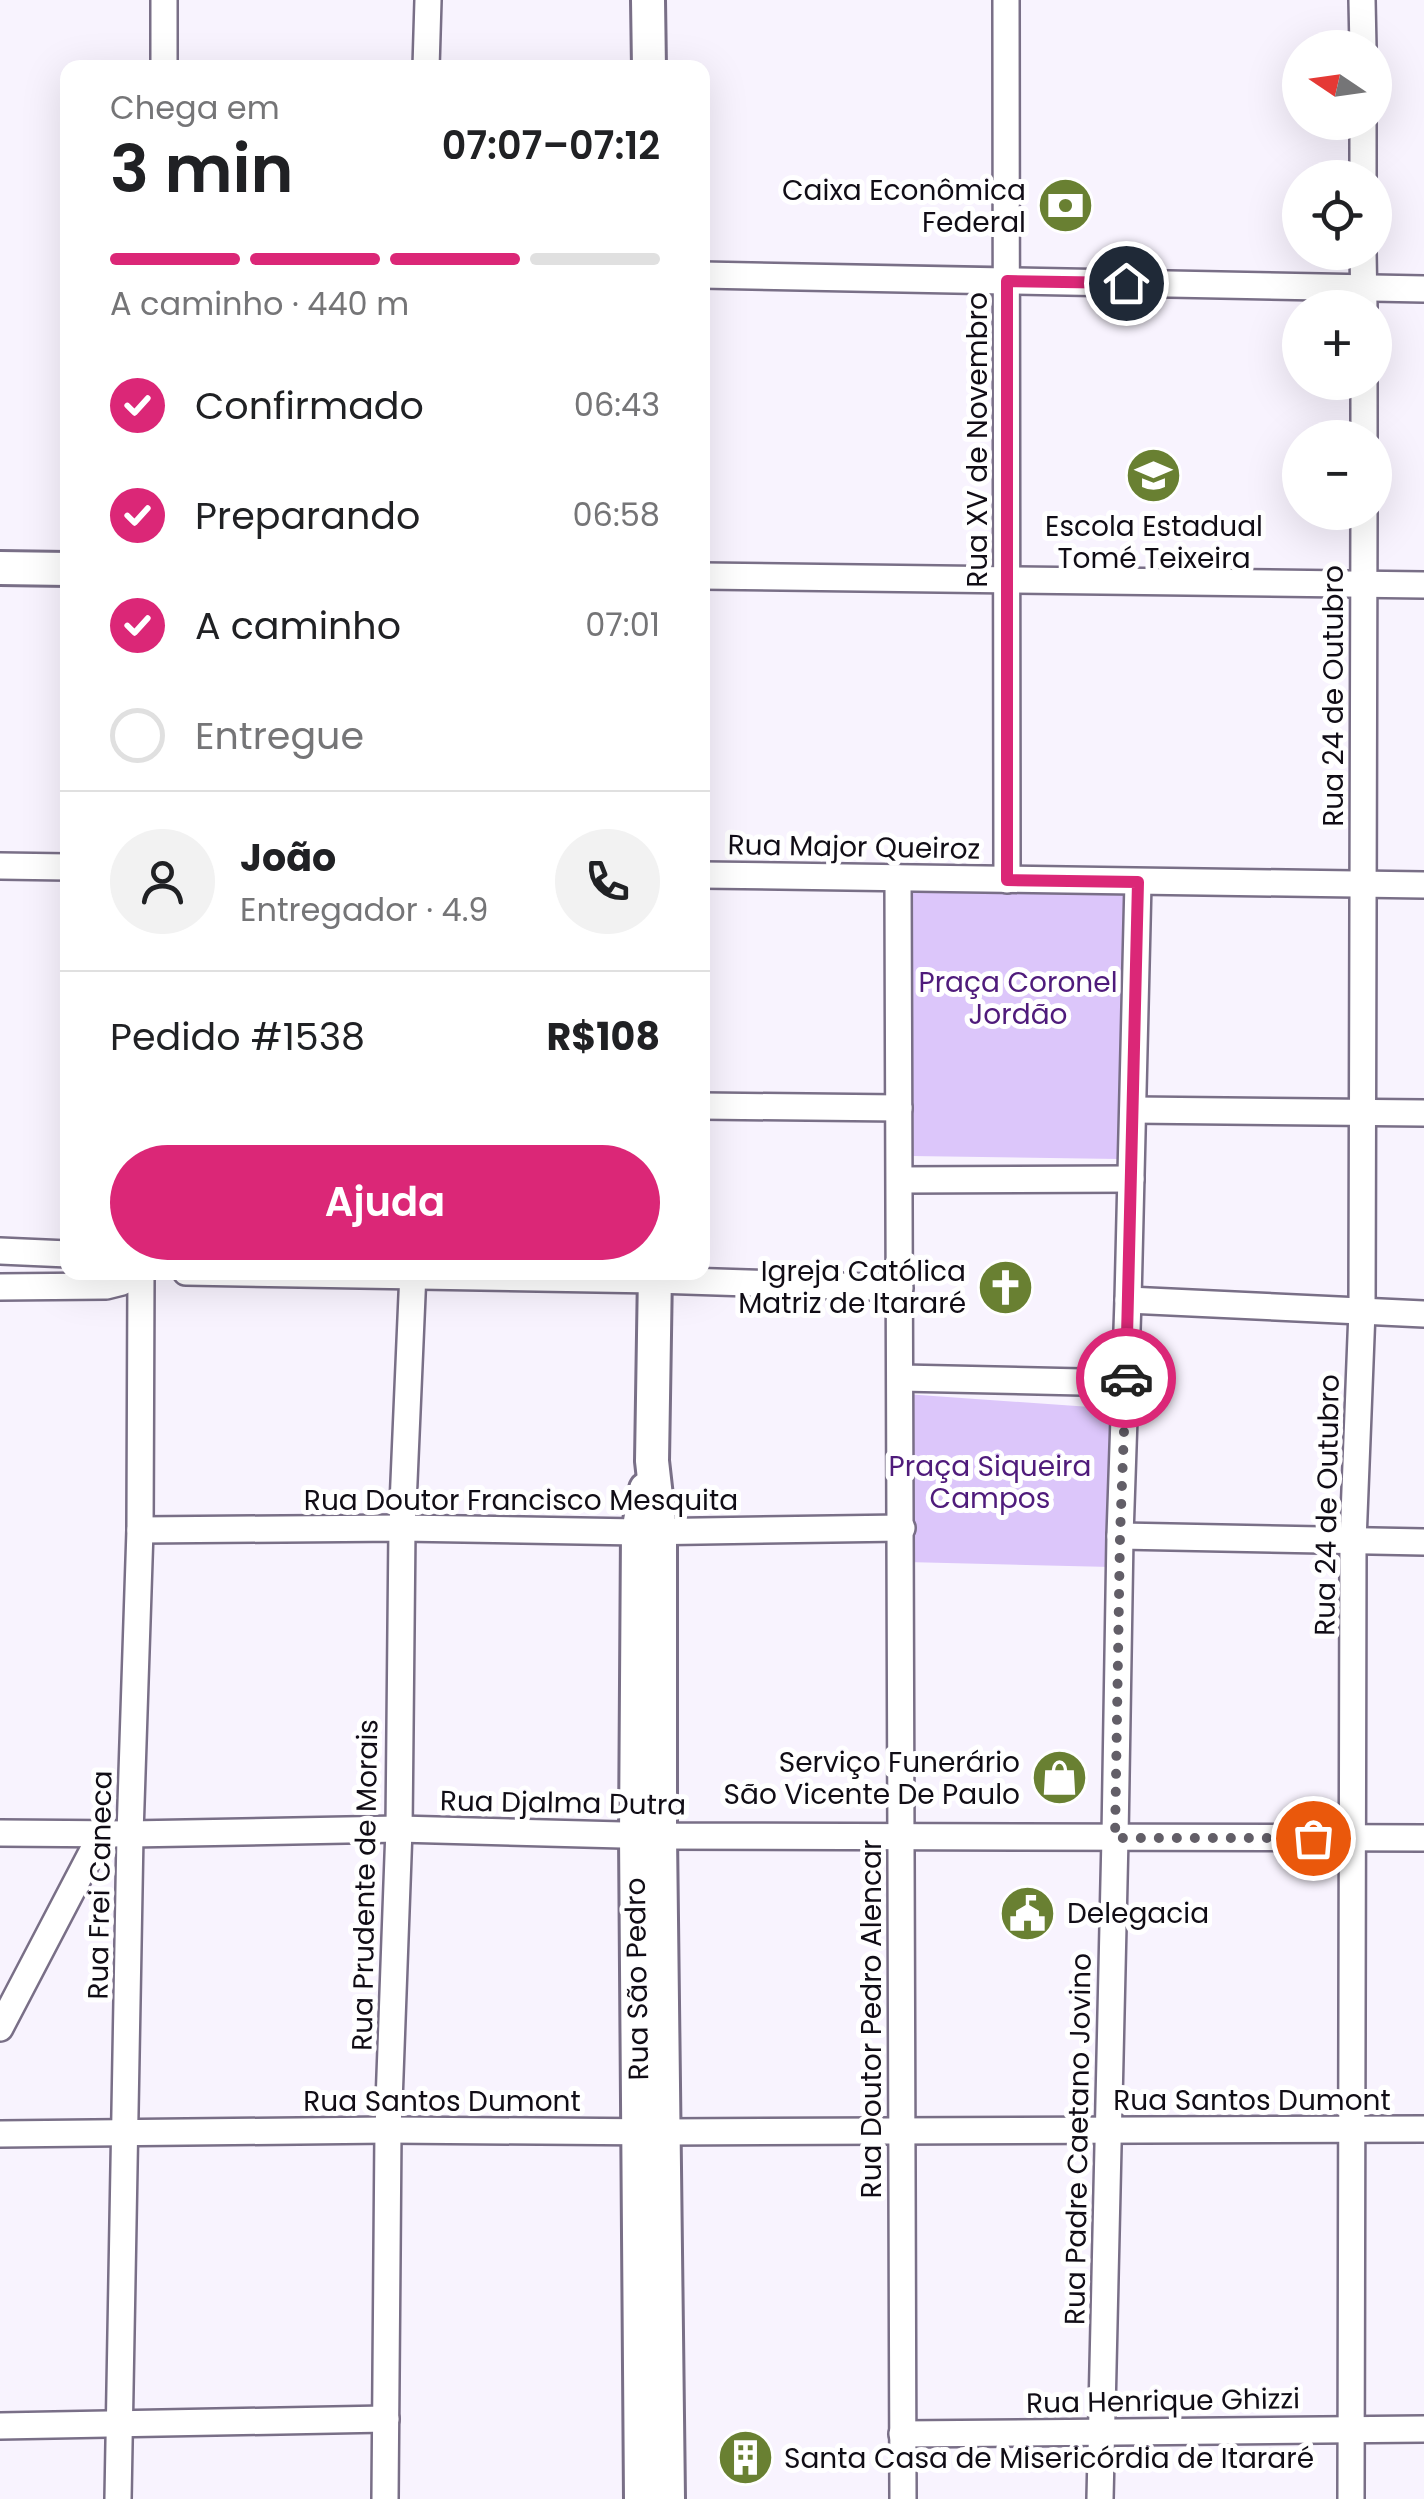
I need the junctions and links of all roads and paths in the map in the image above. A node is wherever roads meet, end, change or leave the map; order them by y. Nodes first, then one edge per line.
1 (164, 0) edge
2 (428, 0) edge
3 (648, 0) edge
4 (1006, 0) edge
5 (1362, 0) edge
6 (1363, 30) edge
7 (164, 60) edge
8 (426, 60) edge
9 (649, 60) edge
10 (710, 275) edge
11 (1007, 281) junction
12 (1424, 289) edge
13 (1282, 294) edge
14 (1392, 294) edge
15 (1364, 530) edge
16 (0, 568) edge
17 (60, 568) edge
18 (710, 576) edge
19 (1006, 580) junction
20 (1364, 584) junction
21 (1424, 585) edge
22 (0, 866) edge
23 (60, 867) edge
24 (710, 875) edge
25 (898, 878) junction
26 (1007, 880) junction
27 (1138, 882) junction
28 (1362, 884) junction
29 (1424, 885) edge
30 (710, 1106) edge
31 (899, 1108) junction
32 (1133, 1110) junction
33 (1362, 1113) junction
34 (1424, 1113) edge
35 (1131, 1179) junction
36 (900, 1180) junction
37 (0, 1251) edge
38 (60, 1254) edge
39 (710, 1279) edge
40 (126, 1280) edge
41 (140, 1280) edge
42 (413, 1280) edge
43 (654, 1280) edge
44 (0, 1288) edge
45 (900, 1288) junction
46 (1128, 1300) junction
47 (1362, 1311) junction
48 (1424, 1314) edge
49 (901, 1378) junction
50 (1126, 1382) junction
51 (402, 1528) junction
52 (902, 1528) junction
53 (140, 1530) junction
54 (649, 1532) junction
55 (1120, 1536) junction
56 (1354, 1541) junction
57 (1424, 1542) edge
58 (399, 1828) junction
59 (0, 1833) edge
60 (102, 1834) junction
61 (130, 1834) junction
62 (648, 1835) junction
63 (899, 1836) junction
64 (1115, 1838) junction
65 (1352, 1838) junction
66 (1424, 1838) edge
67 (0, 2028) edge
68 (1353, 2129) junction
69 (1424, 2129) edge
70 (388, 2130) junction
71 (1108, 2130) junction
72 (652, 2131) junction
73 (903, 2131) junction
74 (0, 2134) edge
75 (124, 2134) junction
76 (386, 2419) junction
77 (119, 2425) junction
78 (0, 2426) edge
79 (1424, 2429) edge
80 (1351, 2430) junction
81 (1101, 2432) junction
82 (902, 2434) junction
83 (118, 2499) edge
84 (385, 2499) edge
85 (641, 2499) edge
86 (668, 2499) edge
87 (903, 2499) edge
88 (1100, 2499) edge
89 (1351, 2499) edge

1 - 7 street
2 - 8 street
3 - 9 main road
4 - 11 street, Rua XV de Novembro
5 - 6 street
10 - 11 street
11 - 13 street
11 - 19 street, Rua XV de Novembro
12 - 14 street
15 - 20 street, Rua 24 de Outubro
16 - 17 main road
18 - 19 street
19 - 20 street
19 - 26 street, Rua XV de Novembro
20 - 21 street
20 - 28 street, Rua 24 de Outubro
22 - 23 street
24 - 25 street, Rua Major Queiroz
25 - 26 street, Rua Major Queiroz
25 - 31 street, Rua Doutor Pedro Alencar
26 - 27 street, Rua Major Queiroz
27 - 28 street, Rua Major Queiroz
27 - 32 street, Rua Padre Caetano Jovino
28 - 29 street, Rua Major Queiroz
28 - 33 street, Rua 24 de Outubro
30 - 31 street
31 - 36 street, Rua Doutor Pedro Alencar
32 - 33 street
32 - 35 street, Rua Padre Caetano Jovino
33 - 34 street
33 - 47 street, Rua 24 de Outubro
35 - 36 street
35 - 46 street, Rua Padre Caetano Jovino
36 - 45 street, Rua Doutor Pedro Alencar
37 - 38 street
39 - 45 street
40 - 44 street
41 - 53 street, Rua Frei Caneca
42 - 51 street, Rua Prudente de Morais
43 - 54 main road, Rua São Pedro
45 - 49 street, Rua Doutor Pedro Alencar
46 - 47 street
46 - 50 street, Rua Padre Caetano Jovino
47 - 48 street
47 - 56 street, Rua 24 de Outubro
49 - 50 street
49 - 52 street, Rua Doutor Pedro Alencar
50 - 55 street, Rua Padre Caetano Jovino
51 - 53 street, Rua Doutor Francisco Mesquita
51 - 54 street, Rua Doutor Francisco Mesquita
51 - 58 street, Rua Prudente de Morais
52 - 54 street, Rua Doutor Francisco Mesquita
52 - 63 street, Rua Doutor Pedro Alencar
53 - 61 street, Rua Frei Caneca
54 - 62 main road, Rua São Pedro
55 - 56 street
55 - 64 street, Rua Padre Caetano Jovino
56 - 57 street
56 - 65 street, Rua 24 de Outubro
58 - 61 street, Rua Djalma Dutra
58 - 62 street, Rua Djalma Dutra
58 - 70 street, Rua Prudente de Morais
59 - 60 street, Rua Djalma Dutra
60 - 61 street, Rua Djalma Dutra
60 - 67 street
61 - 75 street, Rua Frei Caneca
62 - 63 street, Rua Djalma Dutra
62 - 72 main road, Rua São Pedro
63 - 64 street, Rua Djalma Dutra
63 - 73 street, Rua Doutor Pedro Alencar
64 - 65 street, Rua Djalma Dutra
64 - 71 street, Rua Padre Caetano Jovino
65 - 66 street, Rua Djalma Dutra
65 - 68 street, Rua 24 de Outubro
68 - 69 street, Rua Santos Dumont
68 - 71 street, Rua Santos Dumont
68 - 80 street, Rua 24 de Outubro
70 - 72 street, Rua Santos Dumont
70 - 75 street, Rua Santos Dumont
70 - 76 street, Rua Prudente de Morais
71 - 73 street, Rua Santos Dumont
71 - 81 street, Rua Padre Caetano Jovino
72 - 73 street, Rua Santos Dumont
72 - 85 main road, Rua São Pedro
72 - 86 main road, Rua São Pedro
73 - 82 street, Rua Doutor Pedro Alencar
74 - 75 street, Rua Santos Dumont
75 - 77 street, Rua Frei Caneca
76 - 77 street
76 - 84 street, Rua Prudente de Morais
77 - 78 street
77 - 83 street, Rua Frei Caneca
79 - 80 street, Rua Henrique Ghizzi
80 - 81 street, Rua Henrique Ghizzi
80 - 89 street, Rua 24 de Outubro
81 - 82 street, Rua Henrique Ghizzi
81 - 88 street, Rua Padre Caetano Jovino
82 - 87 street, Rua Doutor Pedro Alencar

